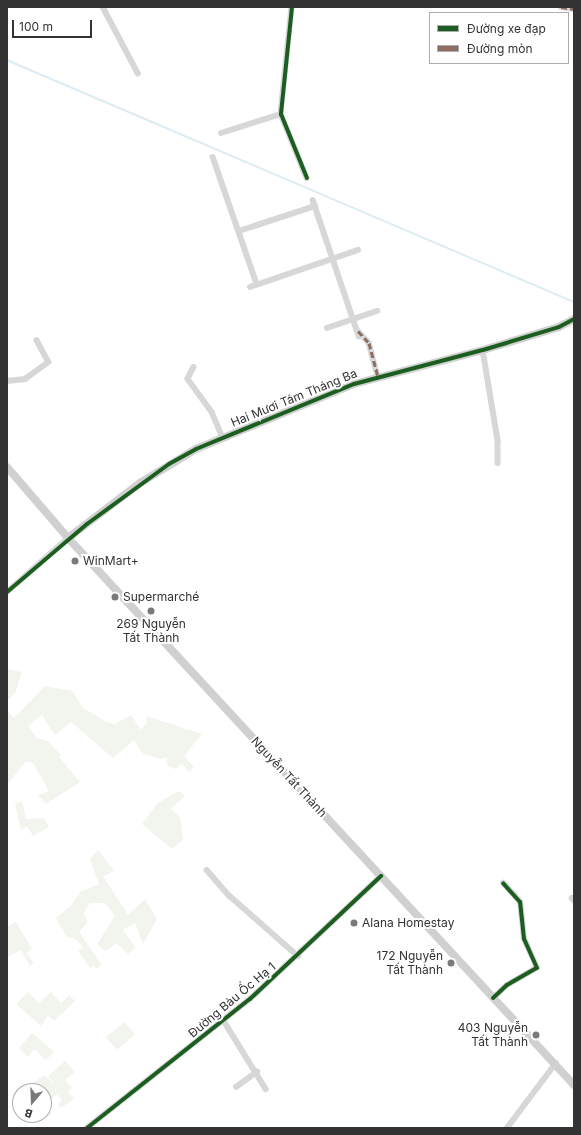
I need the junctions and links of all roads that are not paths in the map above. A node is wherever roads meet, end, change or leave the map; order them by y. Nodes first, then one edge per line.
1 (103, 7) edge
2 (292, 7) edge
3 (561, 7) edge
4 (574, 9) edge
5 (138, 73) dead end
6 (281, 114) junction
7 (221, 133) dead end
8 (213, 157) dead end
9 (307, 178) dead end
10 (239, 232) junction
11 (358, 250) dead end
12 (333, 258) junction
13 (257, 284) junction
14 (250, 287) dead end
15 (377, 311) dead end
16 (353, 319) junction
17 (574, 319) edge
18 (327, 328) dead end
19 (37, 341) dead end
20 (483, 350) junction
21 (194, 367) dead end
22 (378, 377) junction
23 (7, 381) edge
24 (223, 438) junction
25 (498, 463) dead end
26 (7, 466) edge
27 (68, 538) junction
28 (8, 590) edge
29 (207, 870) dead end
30 (381, 876) junction
31 (503, 883) dead end
32 (298, 956) junction
33 (493, 998) junction
34 (224, 1021) junction
35 (556, 1063) junction
36 (257, 1072) junction
37 (574, 1085) edge
38 (236, 1087) dead end
39 (266, 1089) dead end
40 (87, 1128) edge
41 (507, 1128) edge

1 - 5 street
2 - 6 street
3 - 4 street
6 - 7 street
6 - 9 street
8 - 10 street
10 - 12 street
10 - 13 street
11 - 12 street
12 - 13 street
12 - 16 street
13 - 14 street
15 - 16 street
16 - 18 street
16 - 22 street
17 - 20 main road, Hai Mươi Tám Tháng Ba
19 - 23 street
20 - 22 main road, Hai Mươi Tám Tháng Ba
20 - 25 street
21 - 24 street
22 - 24 main road, Hai Mươi Tám Tháng Ba
24 - 27 main road, Hai Mươi Tám Tháng Ba
26 - 27 main road, Nguyễn Tất Thành
27 - 28 street
27 - 30 main road, Nguyễn Tất Thành
29 - 32 street
30 - 32 street, Đường Bàu Ốc Hạ 1
30 - 33 main road, Nguyễn Tất Thành
31 - 33 street
32 - 34 street, Đường Bàu Ốc Hạ 1
33 - 35 main road, Nguyễn Tất Thành
34 - 36 street
34 - 40 street, Đường Bàu Ốc Hạ 1
35 - 37 main road, Nguyễn Tất Thành
35 - 41 street
36 - 38 street
36 - 39 street

